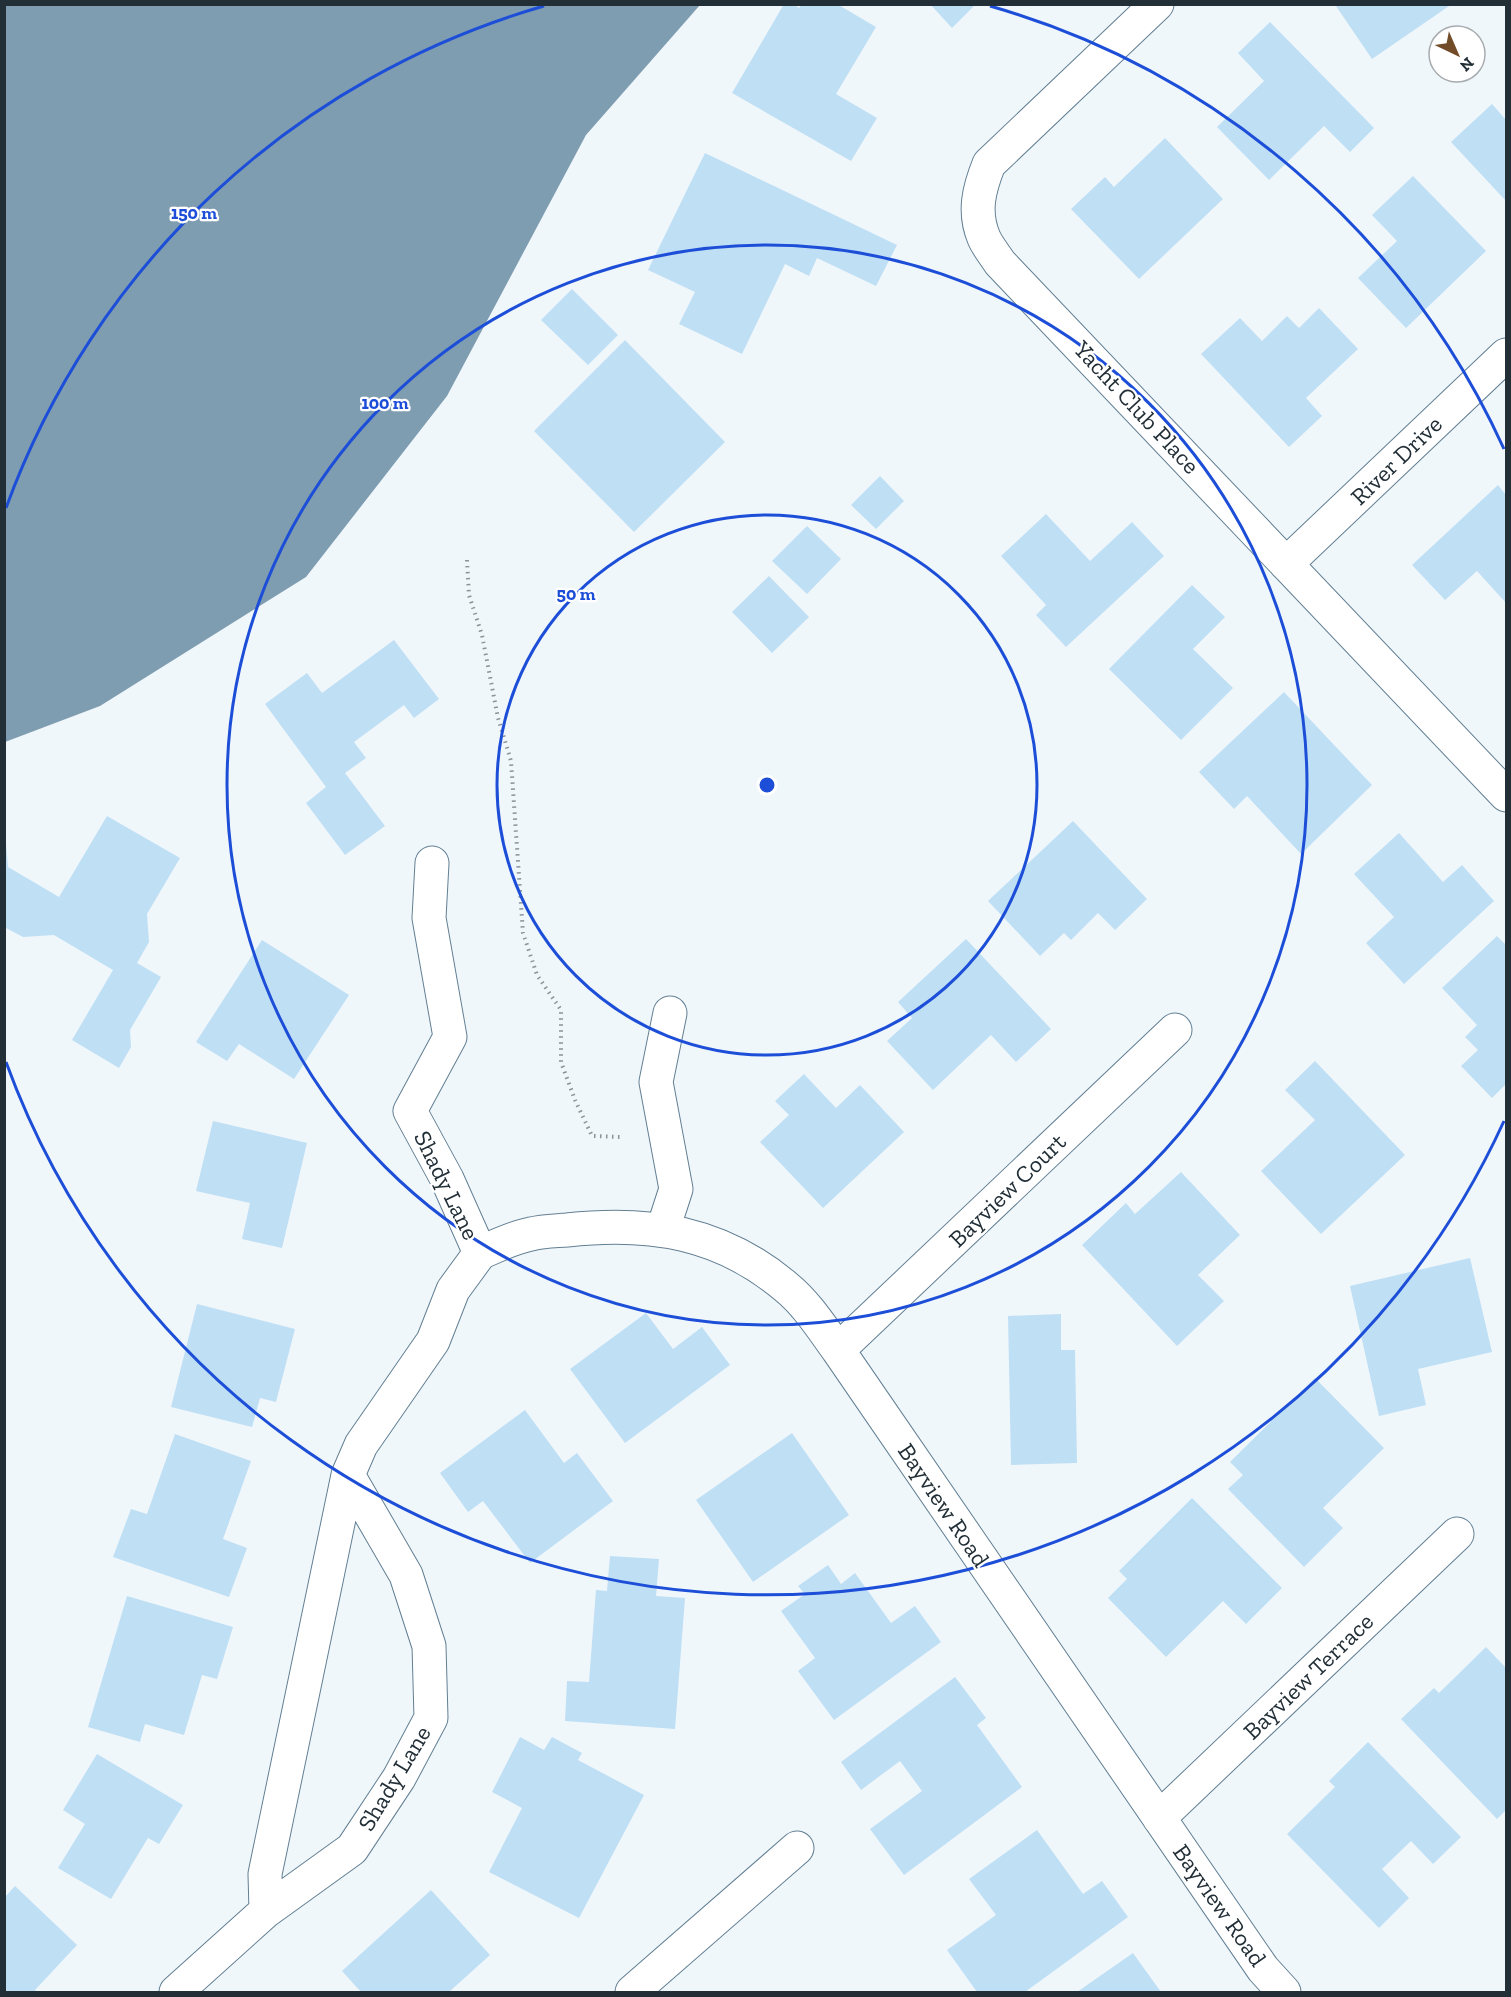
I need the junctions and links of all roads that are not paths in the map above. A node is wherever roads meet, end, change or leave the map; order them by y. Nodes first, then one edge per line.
1 (1157, 4) edge
2 (1506, 355) edge
3 (1286, 564) junction
4 (1506, 795) edge
5 (432, 863) dead end
6 (670, 1013) dead end
7 (1175, 1030) dead end
8 (663, 1229) junction
9 (480, 1253) junction
10 (838, 1350) junction
11 (348, 1475) junction
12 (1457, 1534) dead end
13 (1159, 1818) junction
14 (796, 1848) dead end
15 (266, 1911) junction
16 (176, 1992) edge
17 (632, 1992) edge
18 (1284, 1992) edge

1 - 3 street, Yacht Club Place
2 - 3 street, River Drive
3 - 4 street, Yacht Club Place
5 - 9 street, Shady Lane
6 - 8 street
7 - 10 street, Bayview Court
8 - 9 street, Bayview Road
8 - 10 street, Bayview Road
9 - 11 street, Shady Lane
10 - 13 street, Bayview Road
11 - 15 street, Shady Lane
11 - 15 street, Shady Lane
12 - 13 street, Bayview Terrace
13 - 18 street, Bayview Road
14 - 17 street
15 - 16 street, Shady Lane

